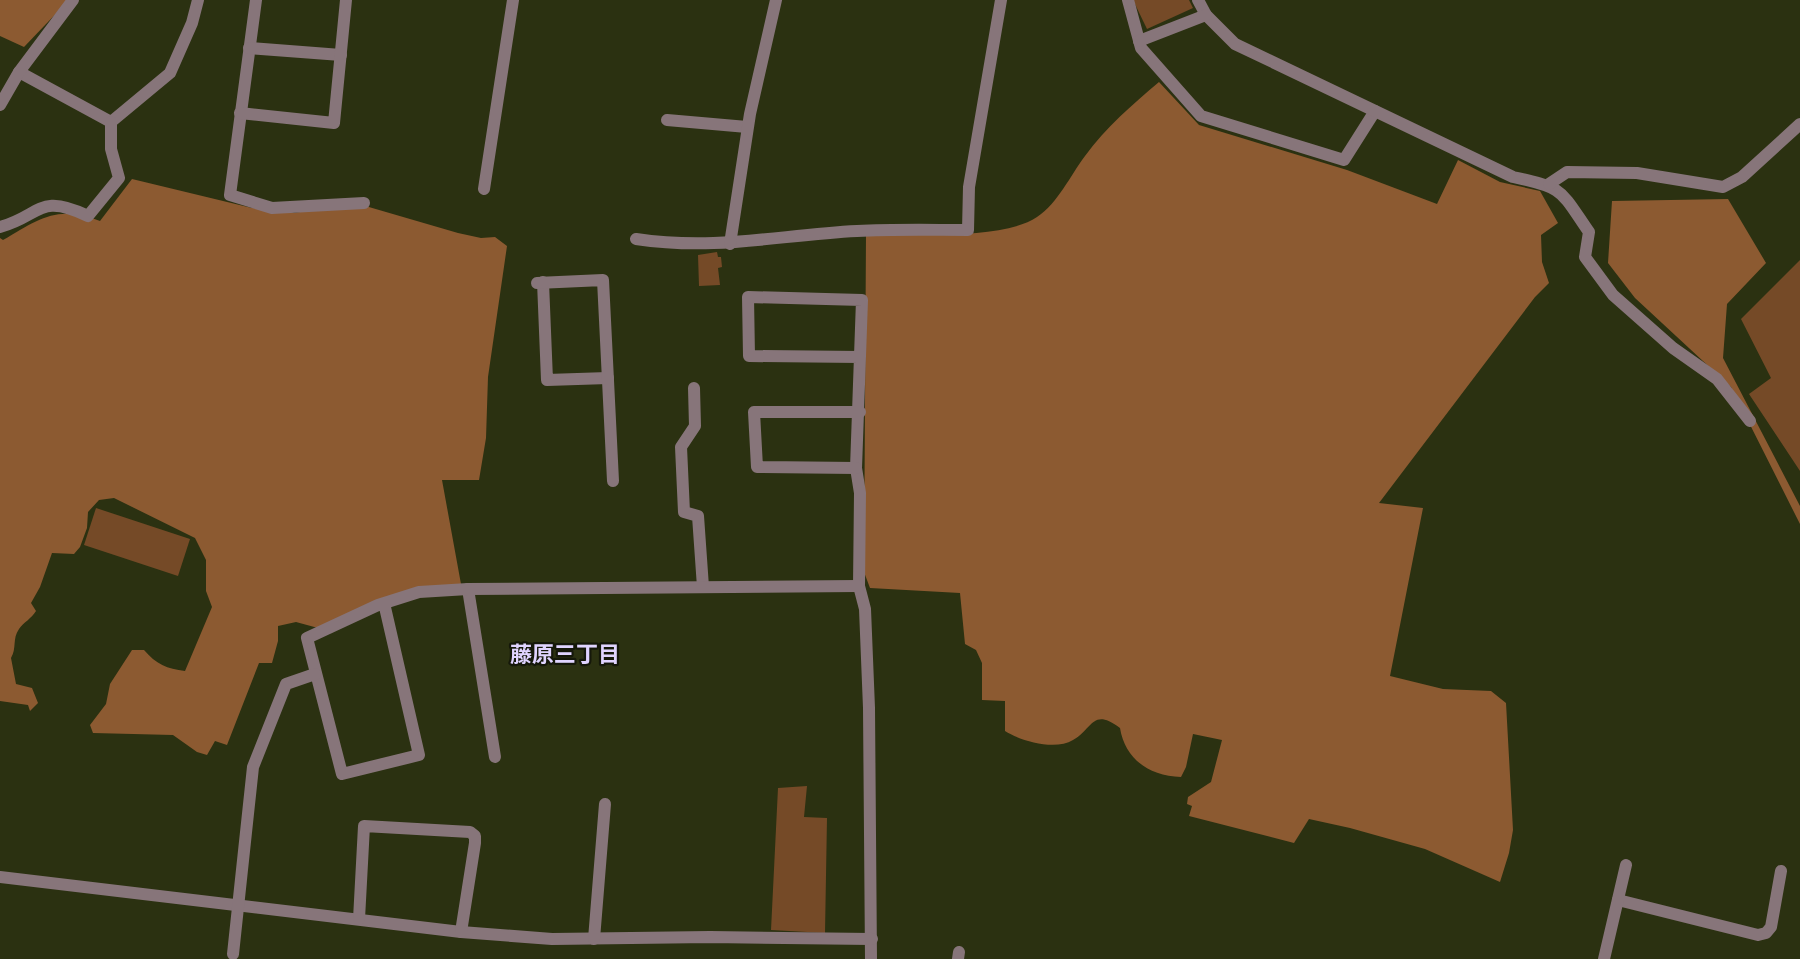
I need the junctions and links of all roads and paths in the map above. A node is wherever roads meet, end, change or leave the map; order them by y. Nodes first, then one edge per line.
1 (73, 0) edge
2 (198, 0) edge
3 (256, 0) edge
4 (346, 0) edge
5 (513, 0) edge
6 (776, 0) edge
7 (1001, 0) edge
8 (1128, 0) edge
9 (1198, 0) edge
10 (1206, 15) junction
11 (1139, 41) junction
12 (249, 48) junction
13 (341, 55) junction
14 (19, 72) junction
15 (0, 105) edge
16 (1375, 111) junction
17 (240, 113) junction
18 (667, 120) dead end
19 (111, 122) junction
20 (1800, 124) edge
21 (747, 127) junction
22 (1549, 184) junction
23 (484, 189) dead end
24 (364, 203) dead end
25 (0, 227) edge
26 (636, 239) dead end
27 (730, 244) junction
28 (861, 357) junction
29 (608, 378) junction
30 (694, 388) dead end
31 (860, 412) junction
32 (1750, 421) dead end
33 (856, 468) junction
34 (613, 481) dead end
35 (859, 586) junction
36 (703, 587) junction
37 (468, 589) junction
38 (384, 603) junction
39 (299, 627) dead end
40 (310, 635) junction
41 (315, 674) junction
42 (495, 757) dead end
43 (605, 804) dead end
44 (1626, 865) dead end
45 (1781, 871) dead end
46 (0, 877) edge
47 (1618, 900) junction
48 (238, 906) junction
49 (359, 919) junction
50 (461, 932) junction
51 (594, 939) junction
52 (872, 939) junction
53 (233, 954) dead end
54 (871, 959) edge
55 (1604, 959) edge

1 - 14 street
2 - 19 street
3 - 12 street
4 - 13 street
5 - 23 street
6 - 21 street
7 - 27 street
8 - 11 street
9 - 10 street
10 - 11 street
10 - 16 street
11 - 16 street
12 - 13 street
12 - 17 street
13 - 17 street
14 - 15 street
14 - 19 street
16 - 22 street
17 - 24 street
18 - 21 street
19 - 25 street
20 - 22 street
21 - 27 street
22 - 32 street
26 - 27 street
28 - 28 street
28 - 31 street
29 - 29 street
29 - 34 street
30 - 36 street
31 - 33 street
31 - 33 street
33 - 35 street
35 - 36 street
35 - 52 street
36 - 37 street
37 - 38 street
37 - 42 street
38 - 40 street
38 - 41 street
39 - 40 street
40 - 41 street
41 - 48 street
43 - 51 street
44 - 47 street
45 - 47 street
46 - 48 street
47 - 55 street
48 - 49 street
48 - 53 street
49 - 50 street
49 - 50 street
50 - 51 street
51 - 52 street
52 - 54 street

